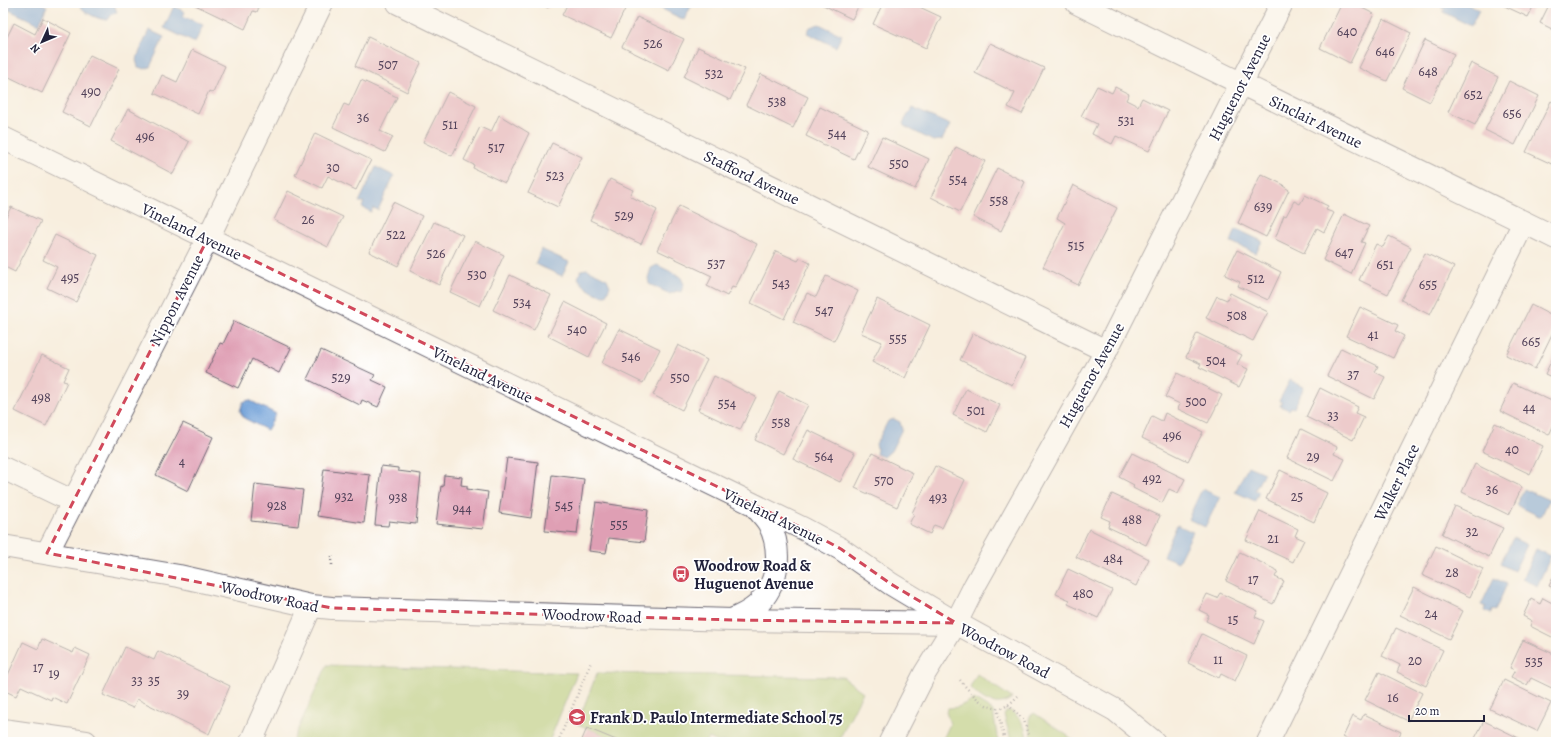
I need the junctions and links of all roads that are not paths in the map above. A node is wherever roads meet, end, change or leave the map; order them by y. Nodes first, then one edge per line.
1 (322, 3) edge
2 (398, 3) edge
3 (1077, 3) edge
4 (1282, 3) edge
5 (1241, 85) junction
6 (3, 138) edge
7 (1524, 222) junction
8 (208, 238) junction
9 (1556, 238) edge
10 (1106, 351) junction
11 (3, 468) edge
12 (72, 501) junction
13 (756, 507) junction
14 (3, 546) edge
15 (47, 552) junction
16 (312, 606) junction
17 (732, 620) junction
18 (956, 623) junction
19 (3, 730) edge
20 (86, 742) edge
21 (251, 742) edge
22 (890, 742) edge
23 (1154, 742) edge
24 (1268, 742) edge

1 - 8 street, Nippon Avenue
2 - 10 street, Stafford Avenue
3 - 5 street, Sinclair Avenue
4 - 5 street, Huguenot Avenue
5 - 7 street, Sinclair Avenue
5 - 10 street, Huguenot Avenue
6 - 8 street, Vineland Avenue
7 - 9 street, Sinclair Avenue
7 - 24 street, Walker Place
8 - 12 street, Nippon Avenue
8 - 13 street, Vineland Avenue
10 - 18 street, Huguenot Avenue
11 - 12 street
12 - 15 street, Nippon Avenue
13 - 17 street
13 - 18 street, Vineland Avenue
14 - 15 street, Woodrow Road
15 - 16 street, Woodrow Road
16 - 17 street, Woodrow Road
16 - 21 street
17 - 18 street, Woodrow Road
18 - 22 street, Huguenot Avenue
18 - 23 street, Woodrow Road
19 - 20 street

